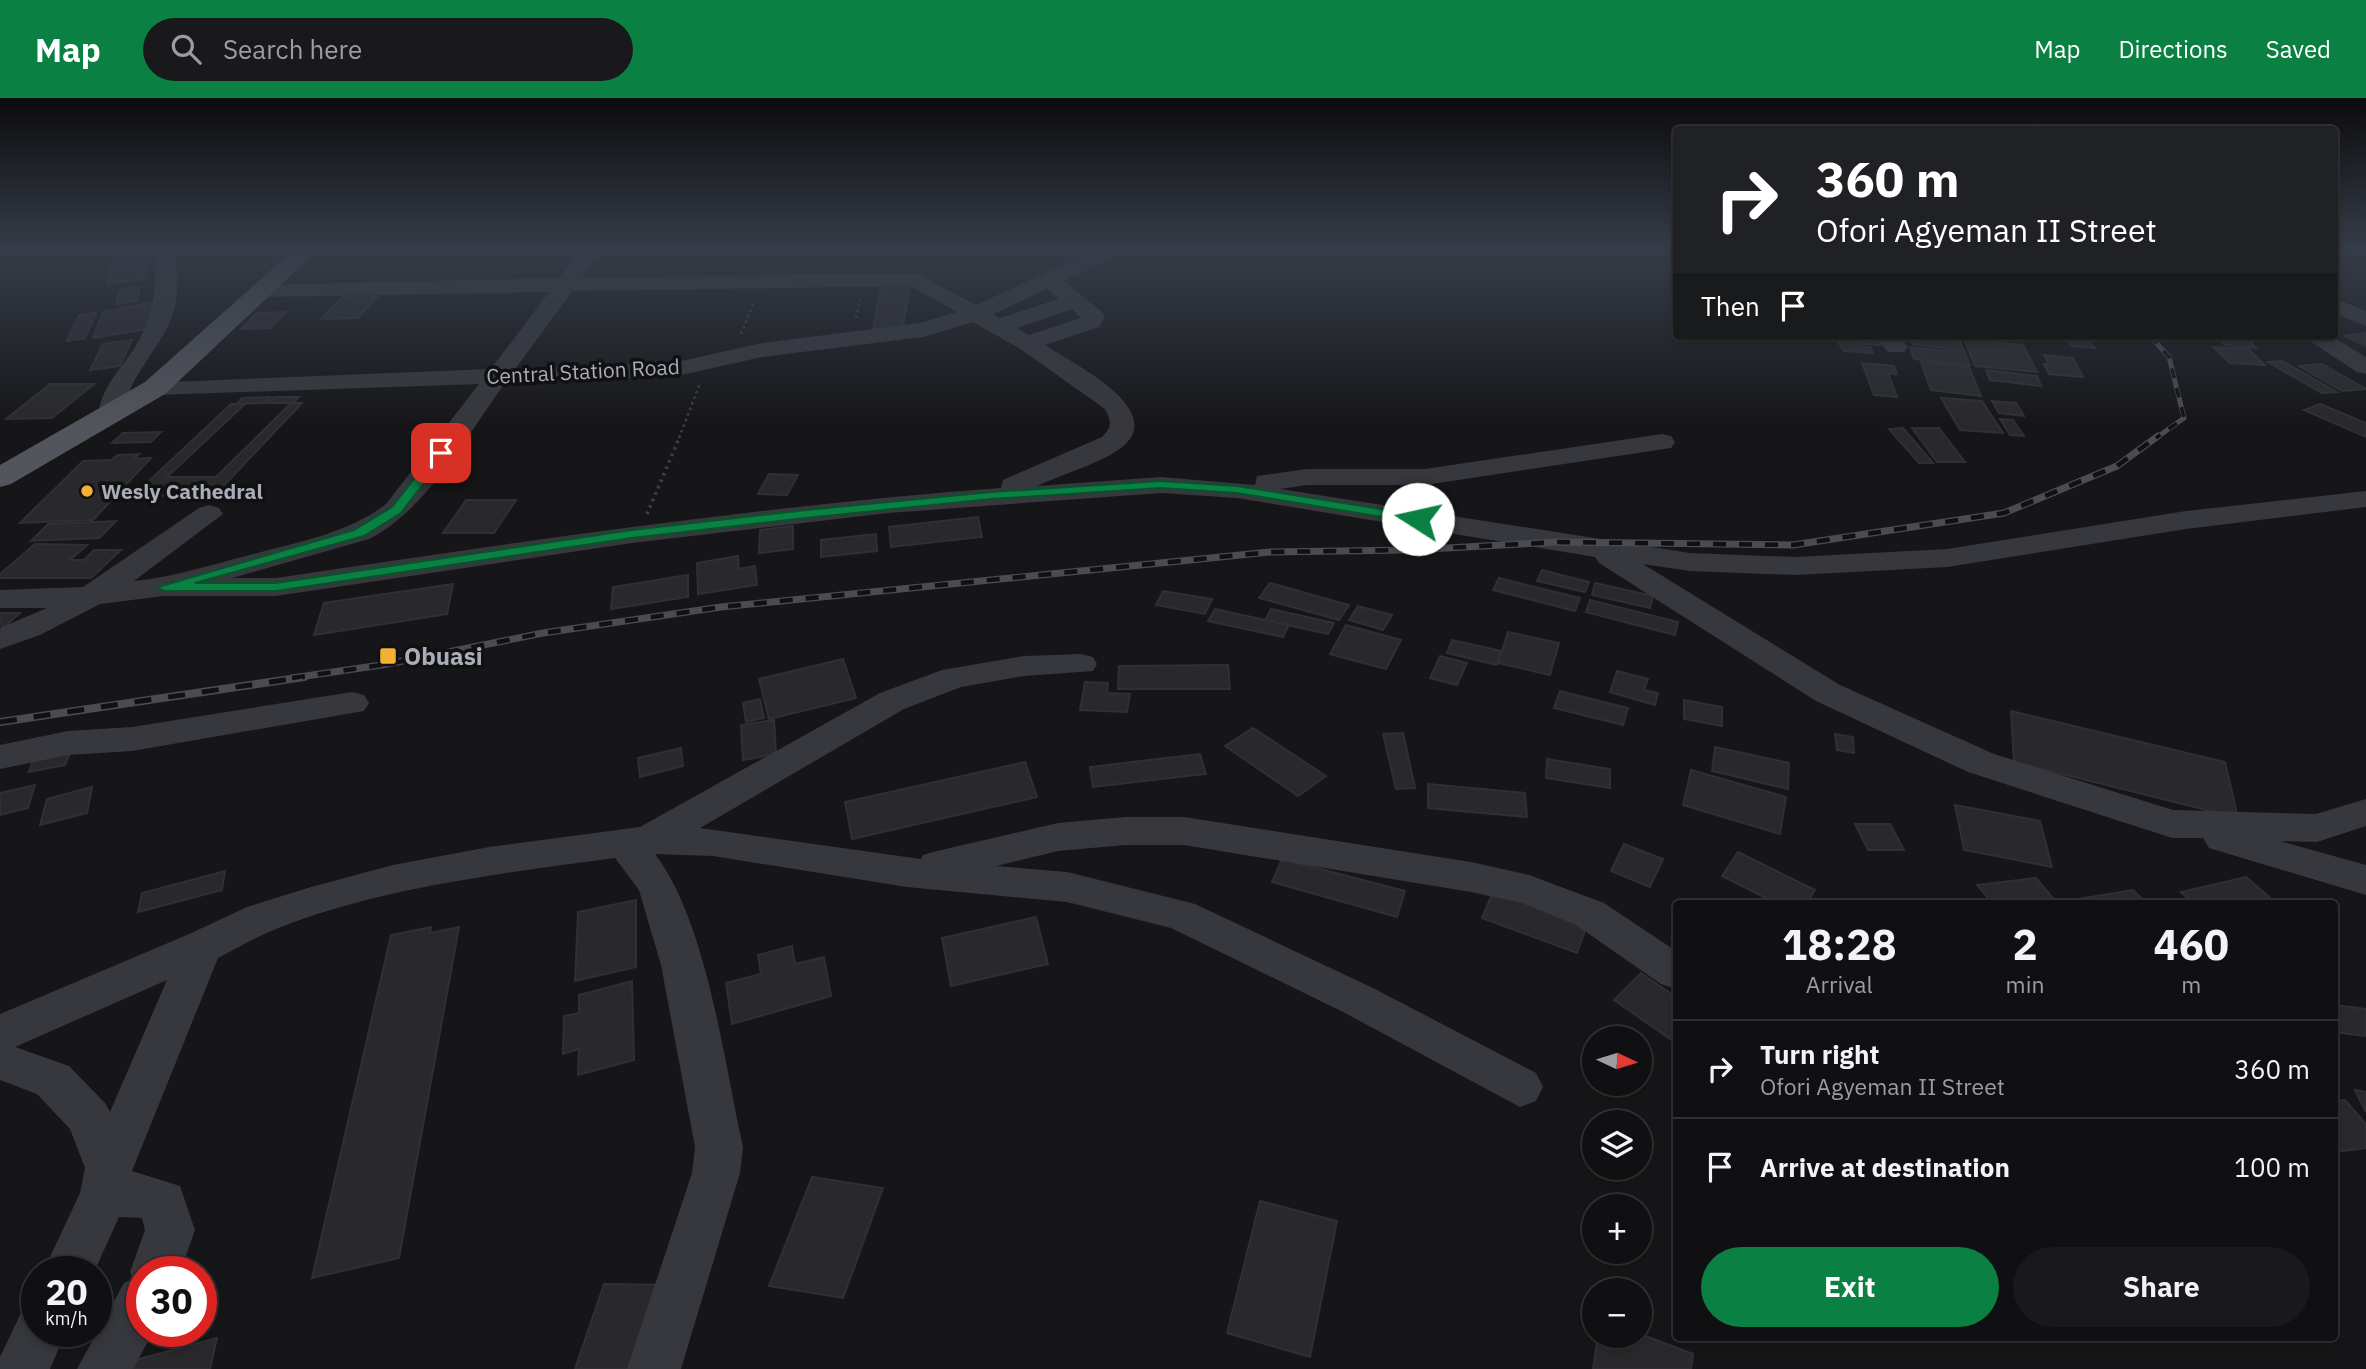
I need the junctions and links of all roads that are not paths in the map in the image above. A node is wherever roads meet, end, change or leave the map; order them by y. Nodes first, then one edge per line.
1 (165, 307) edge
2 (242, 307) edge
3 (550, 307) edge
4 (966, 307) edge
5 (988, 307) edge
6 (1056, 307) edge
7 (1082, 307) edge
8 (2339, 307) edge
9 (976, 313) junction
10 (2366, 319) edge
11 (999, 326) junction
12 (2321, 340) edge
13 (1027, 343) junction
14 (2366, 367) edge
15 (500, 375) junction
16 (155, 388) junction
17 (111, 416) junction
18 (1662, 442) dead end
19 (0, 478) edge
20 (1237, 489) junction
21 (991, 496) junction
22 (2366, 499) edge
23 (209, 514) dead end
24 (1597, 549) junction
25 (164, 587) junction
26 (90, 596) junction
27 (0, 599) edge
28 (0, 639) edge
29 (1082, 664) dead end
30 (352, 703) dead end
31 (0, 757) edge
32 (2366, 811) edge
33 (2172, 824) junction
34 (637, 841) junction
35 (908, 872) junction
36 (2366, 880) edge
37 (202, 947) junction
38 (1673, 970) edge
39 (0, 1034) edge
40 (0, 1061) edge
41 (1520, 1087) dead end
42 (107, 1182) junction
43 (75, 1256) edge
44 (161, 1256) edge
45 (126, 1330) edge
46 (33, 1347) edge
47 (22, 1369) edge
48 (104, 1369) edge
49 (654, 1369) edge

1 - 17 street
2 - 16 main road
3 - 15 street
4 - 9 street
5 - 9 street, Central Station Road
6 - 11 street
7 - 13 street
8 - 10 street
9 - 11 street
9 - 15 street, Central Station Road
11 - 13 street
12 - 14 street
13 - 21 street
15 - 16 street, Central Station Road
15 - 25 street
16 - 17 main road
17 - 19 main road
18 - 20 street
20 - 21 street
20 - 24 street
21 - 25 street
22 - 24 street
23 - 26 street
24 - 33 street
25 - 26 street
26 - 27 street
26 - 28 street
29 - 34 street
30 - 31 street
32 - 33 street
33 - 36 street
34 - 35 street
34 - 37 street
34 - 49 street
35 - 38 street
35 - 41 street
37 - 39 street
37 - 42 street
40 - 42 street
42 - 43 street
42 - 44 street
45 - 48 street
46 - 47 street

